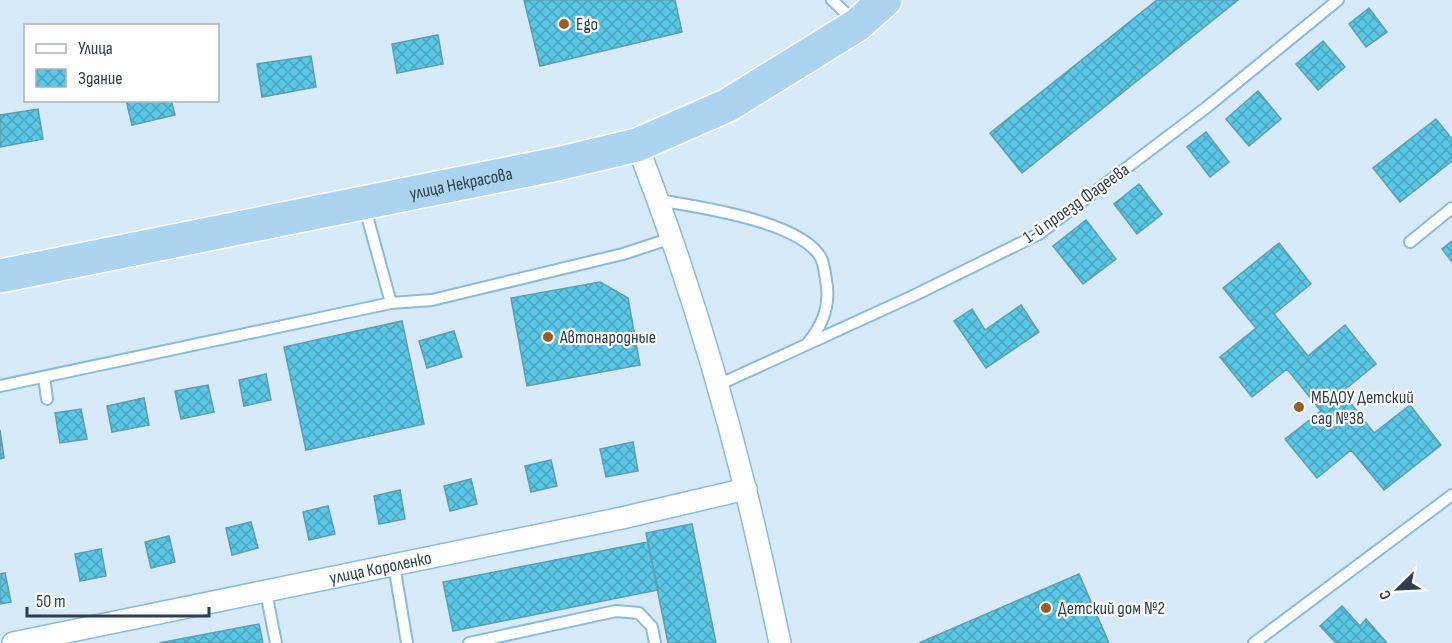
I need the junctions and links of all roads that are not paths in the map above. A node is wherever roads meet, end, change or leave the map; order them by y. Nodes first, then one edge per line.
1 (832, 0) edge
2 (885, 0) edge
3 (1338, 0) edge
4 (857, 25) junction
5 (636, 145) junction
6 (658, 200) junction
7 (364, 203) junction
8 (1452, 208) edge
9 (672, 238) junction
10 (1410, 242) dead end
11 (0, 276) edge
12 (391, 303) junction
13 (805, 346) junction
14 (44, 377) junction
15 (718, 385) junction
16 (0, 386) edge
17 (47, 399) dead end
18 (746, 489) junction
19 (1452, 495) edge
20 (394, 565) junction
21 (266, 591) junction
22 (13, 643) edge
23 (276, 643) edge
24 (407, 643) edge
25 (469, 643) edge
26 (655, 643) edge
27 (780, 643) edge
28 (1254, 643) edge

1 - 4 lane
2 - 4 highway, улица Некрасова
3 - 13 lane, 1-й проезд Фадеева
4 - 5 highway, улица Некрасова
5 - 6 street
5 - 7 highway, улица Некрасова
6 - 9 street
6 - 13 lane
7 - 11 highway, улица Некрасова
7 - 12 lane
8 - 10 lane
9 - 12 lane
9 - 15 street
12 - 14 lane
13 - 15 lane, 1-й проезд Фадеева
14 - 16 lane
14 - 17 lane
15 - 18 street
18 - 20 street, улица Короленко
18 - 27 street
19 - 28 lane
20 - 21 street, улица Короленко
20 - 24 lane
21 - 22 street, улица Короленко
21 - 23 lane
25 - 26 lane

